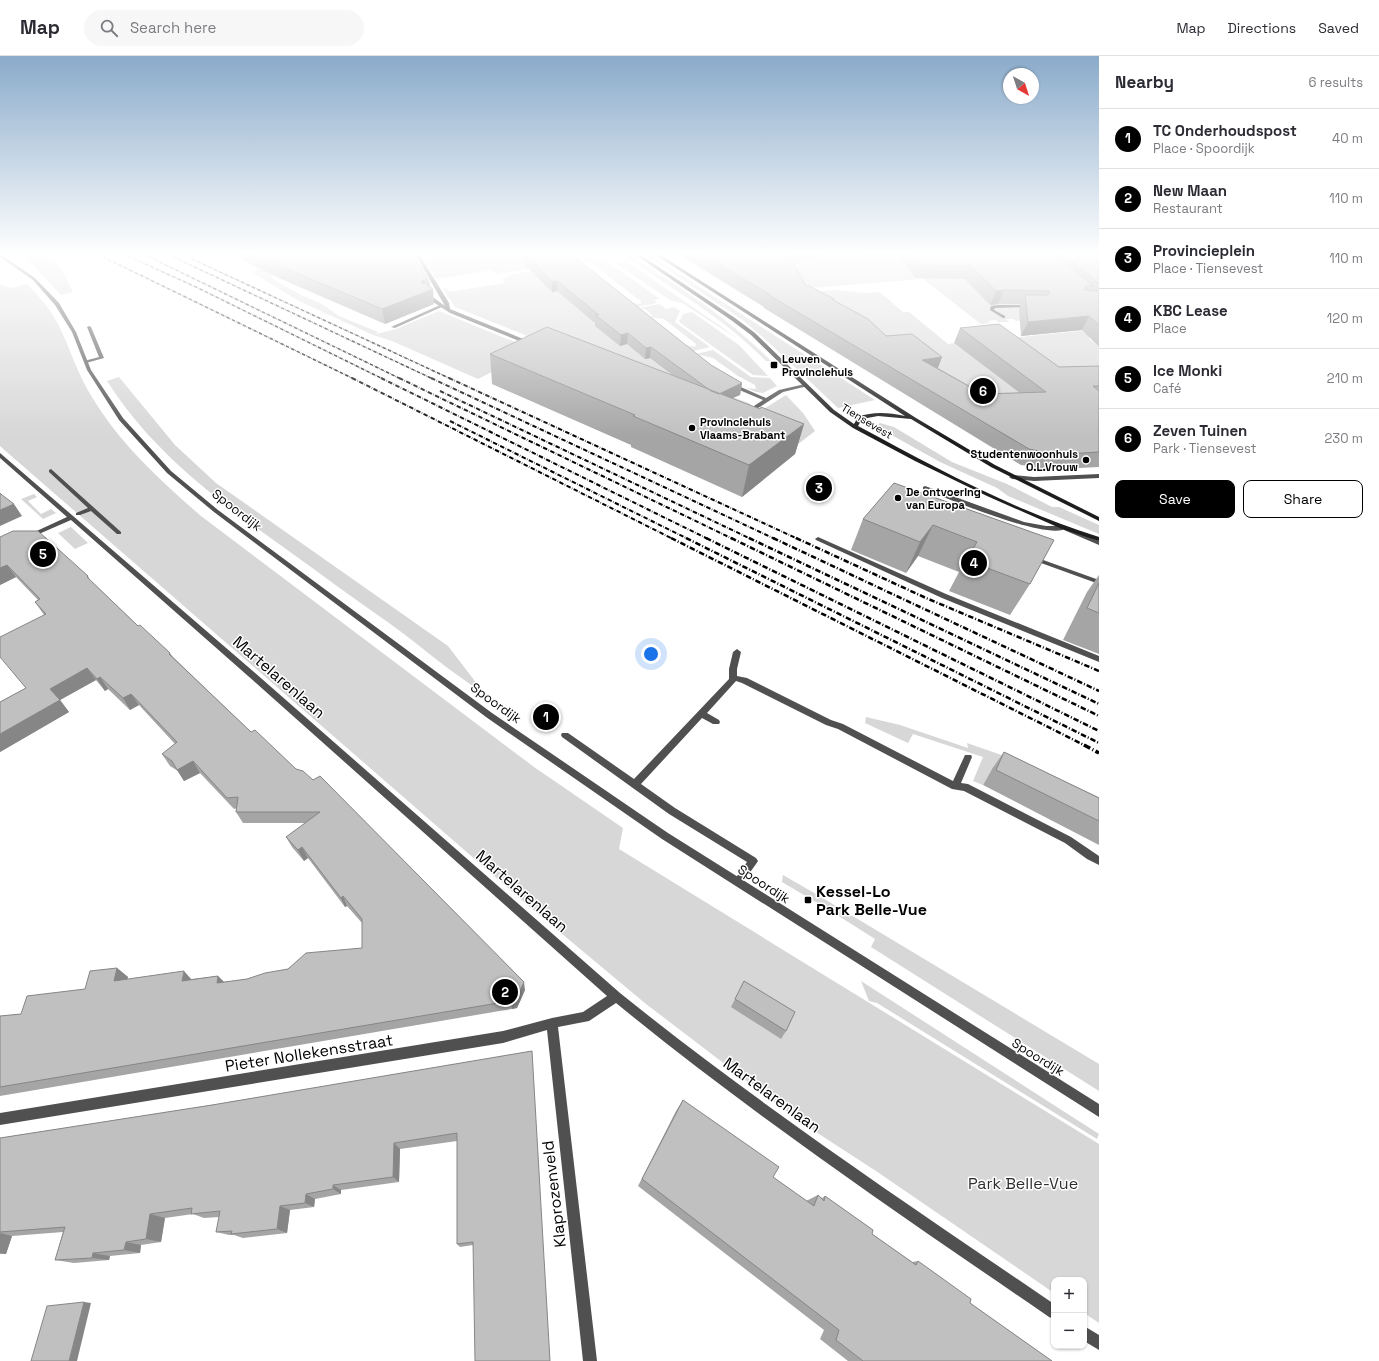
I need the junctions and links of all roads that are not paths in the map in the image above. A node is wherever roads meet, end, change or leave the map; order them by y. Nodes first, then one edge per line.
1 (63, 315) edge
2 (424, 315) edge
3 (459, 315) edge
4 (728, 315) edge
5 (751, 315) edge
6 (1000, 315) edge
7 (1003, 317) dead end
8 (89, 327) dead end
9 (393, 327) dead end
10 (540, 347) edge
11 (86, 362) junction
12 (725, 381) edge
13 (805, 386) junction
14 (766, 400) junction
15 (742, 417) edge
16 (914, 419) junction
17 (854, 426) junction
18 (0, 455) edge
19 (51, 471) dead end
20 (1099, 476) edge
21 (1012, 477) junction
22 (925, 488) dead end
23 (92, 508) junction
24 (74, 516) junction
25 (1099, 519) edge
26 (1064, 528) junction
27 (119, 533) dead end
28 (818, 539) dead end
29 (1099, 539) edge
30 (20, 540) edge
31 (1099, 543) edge
32 (1024, 555) edge
33 (1099, 582) edge
34 (737, 652) dead end
35 (1099, 659) edge
36 (733, 678) junction
37 (701, 713) junction
38 (716, 722) dead end
39 (565, 735) dead end
40 (968, 757) dead end
41 (635, 784) junction
42 (955, 786) junction
43 (1099, 861) edge
44 (738, 882) junction
45 (616, 997) junction
46 (552, 1023) junction
47 (1099, 1111) edge
48 (0, 1119) edge
49 (1051, 1310) edge
50 (1087, 1335) edge
51 (1099, 1343) edge
52 (590, 1361) edge

1 - 11 street, Spoordijk
2 - 9 street
3 - 10 street
4 - 13 main road, Tiensevest
5 - 16 main road
6 - 7 street
8 - 11 street
11 - 44 street, Spoordijk
12 - 14 street
13 - 14 street
13 - 17 main road, Tiensevest
14 - 15 street
16 - 17 main road
16 - 21 main road
17 - 26 main road, Tiensevest
18 - 24 street, Martelarenlaan
19 - 23 street
20 - 21 street
21 - 25 main road
22 - 26 street
23 - 24 street
23 - 27 street
24 - 30 street
24 - 45 street, Martelarenlaan
26 - 29 main road
26 - 31 street, Tiensevest
28 - 35 street
32 - 33 street
34 - 36 street
36 - 37 street
36 - 42 street
37 - 38 street
37 - 41 street
39 - 41 street
40 - 42 street
41 - 44 street
42 - 43 street
44 - 47 street, Spoordijk
45 - 46 street, Pieter Nollekensstraat
45 - 49 street, Martelarenlaan
46 - 48 street, Pieter Nollekensstraat
46 - 52 street, Klaprozenveld
50 - 51 street

